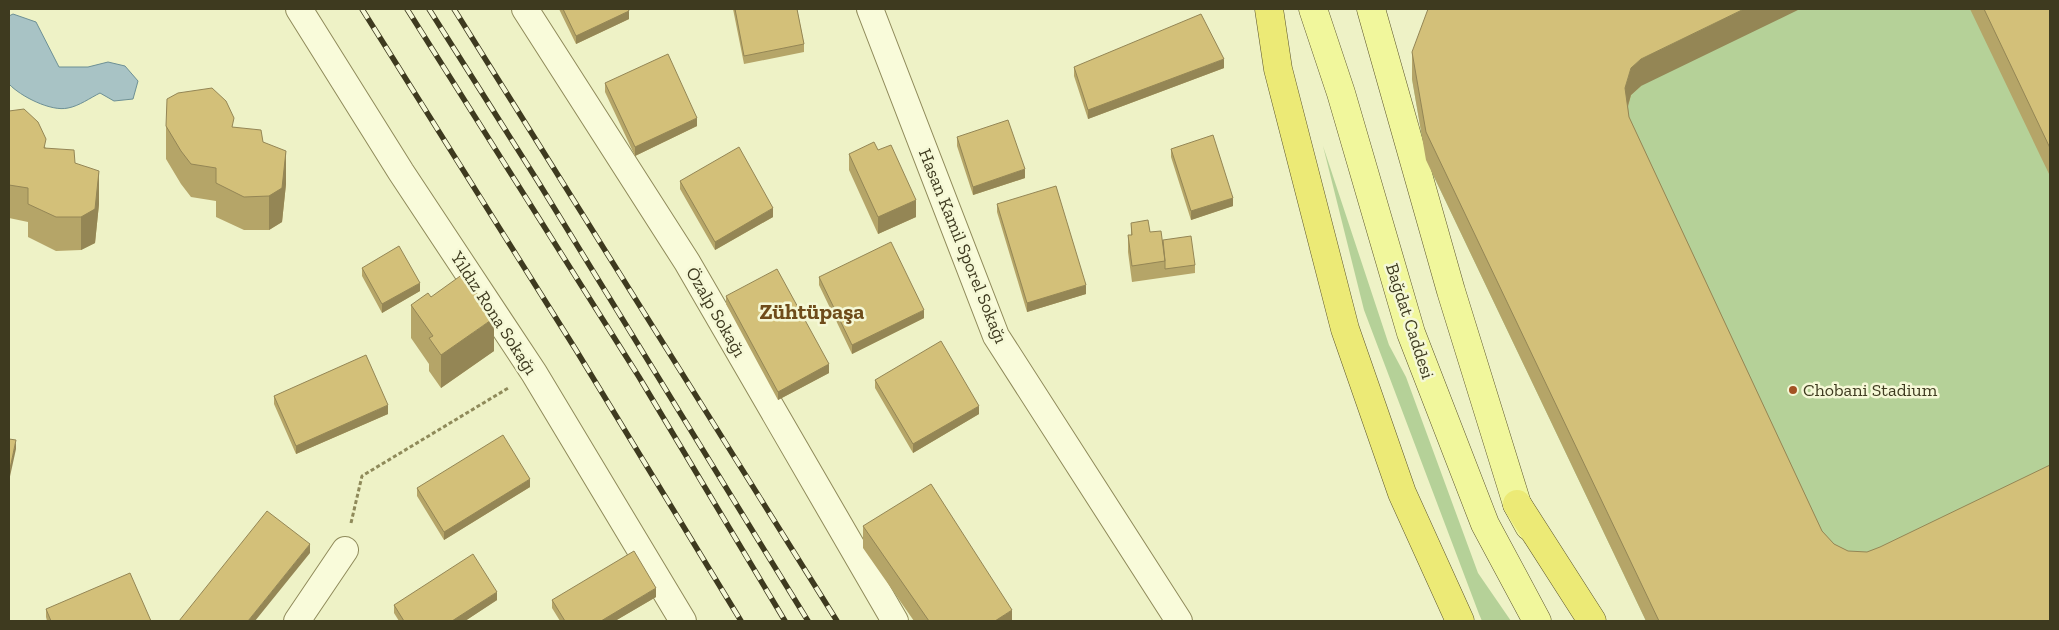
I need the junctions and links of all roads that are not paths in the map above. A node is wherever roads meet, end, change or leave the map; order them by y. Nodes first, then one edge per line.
1 (299, 9) edge
2 (525, 9) edge
3 (870, 9) edge
4 (1269, 9) edge
5 (1313, 9) edge
6 (1371, 9) edge
7 (1517, 504) junction
8 (344, 550) road end
9 (298, 621) edge
10 (683, 621) edge
11 (895, 621) edge
12 (1179, 621) edge
13 (1460, 621) edge
14 (1536, 621) edge
15 (1582, 621) edge
16 (1592, 621) edge

1 - 10 street, Yıldız Rona Sokağı
2 - 11 street, Özalp Sokağı
3 - 12 street, Hasan Kamil Sporel Sokağı
4 - 13 highway
5 - 14 main road, Bağdat Caddesi
6 - 7 main road
7 - 15 main road
7 - 16 highway
8 - 9 street

